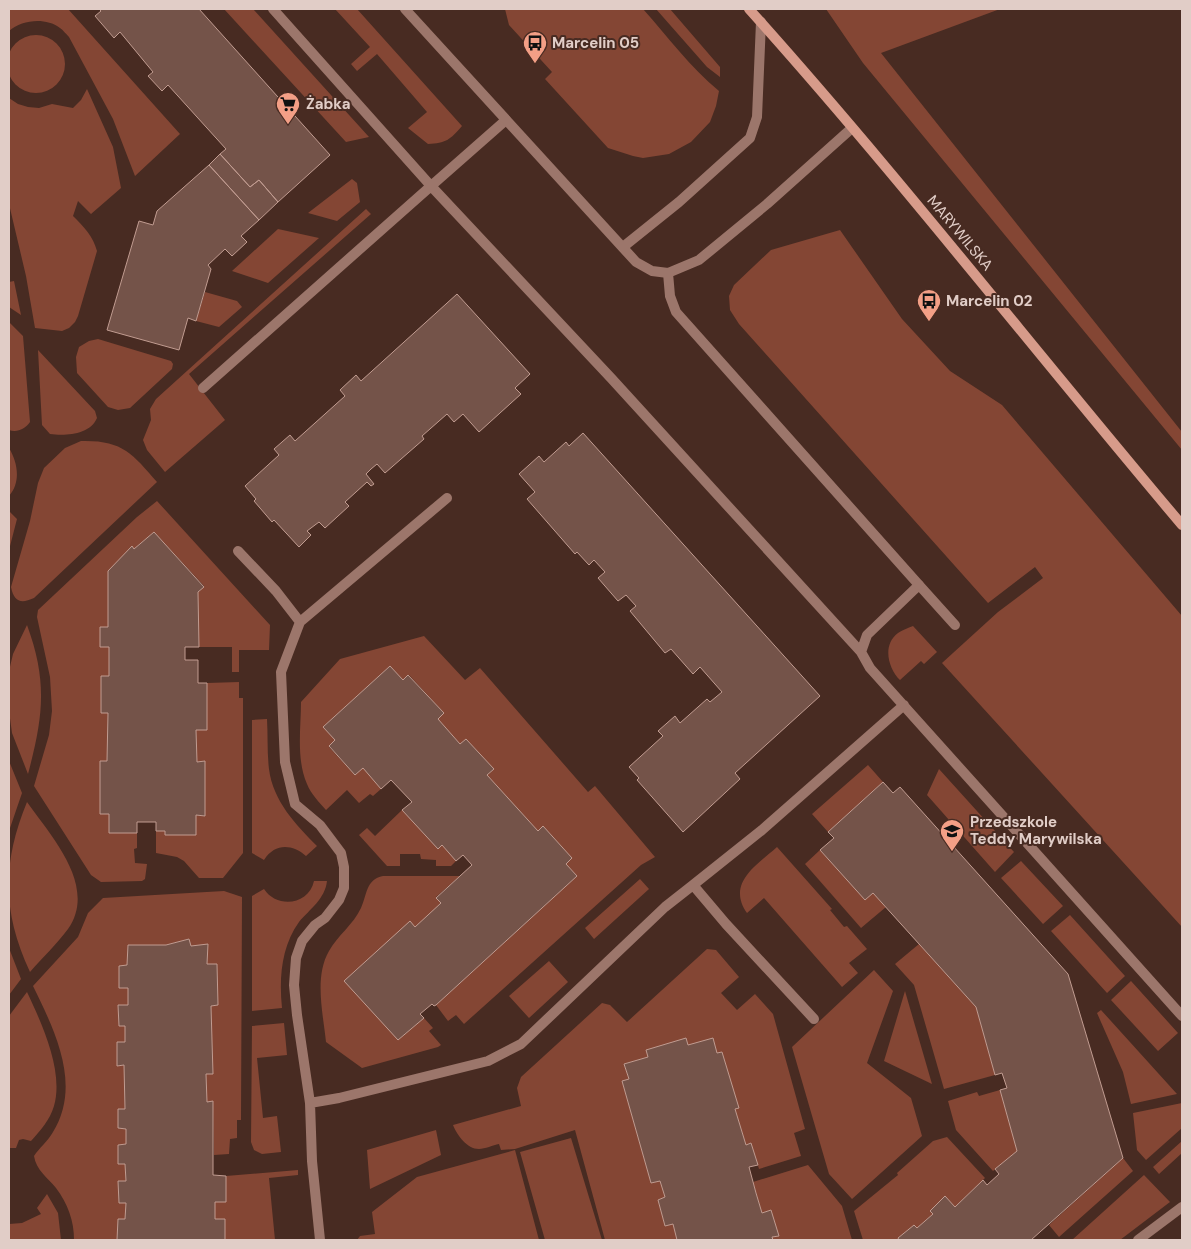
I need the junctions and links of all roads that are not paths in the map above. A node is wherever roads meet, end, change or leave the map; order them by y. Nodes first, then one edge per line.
1 (273, 9) edge
2 (405, 9) edge
3 (750, 9) edge
4 (761, 22) junction
5 (506, 120) junction
6 (852, 128) junction
7 (431, 186) junction
8 (622, 247) junction
9 (668, 273) junction
10 (203, 388) dead end
11 (447, 498) dead end
12 (1182, 525) edge
13 (238, 551) dead end
14 (919, 585) junction
15 (300, 622) junction
16 (955, 625) dead end
17 (861, 652) junction
18 (904, 705) junction
19 (693, 885) junction
20 (1182, 1016) edge
21 (814, 1020) dead end
22 (310, 1103) junction
23 (1182, 1207) edge
24 (320, 1240) edge
25 (1138, 1240) edge

1 - 7 street
2 - 5 street
3 - 4 street, MARYWILSKA
4 - 6 street, MARYWILSKA
4 - 8 street
5 - 7 street
5 - 8 street
6 - 9 street
6 - 12 street, MARYWILSKA
7 - 10 street
7 - 17 street
8 - 9 street
9 - 14 street
11 - 15 street
13 - 15 street
14 - 16 street
14 - 17 street
15 - 22 street
17 - 18 street
18 - 19 street
18 - 20 street
19 - 21 street
19 - 22 street
22 - 24 street
23 - 25 street

